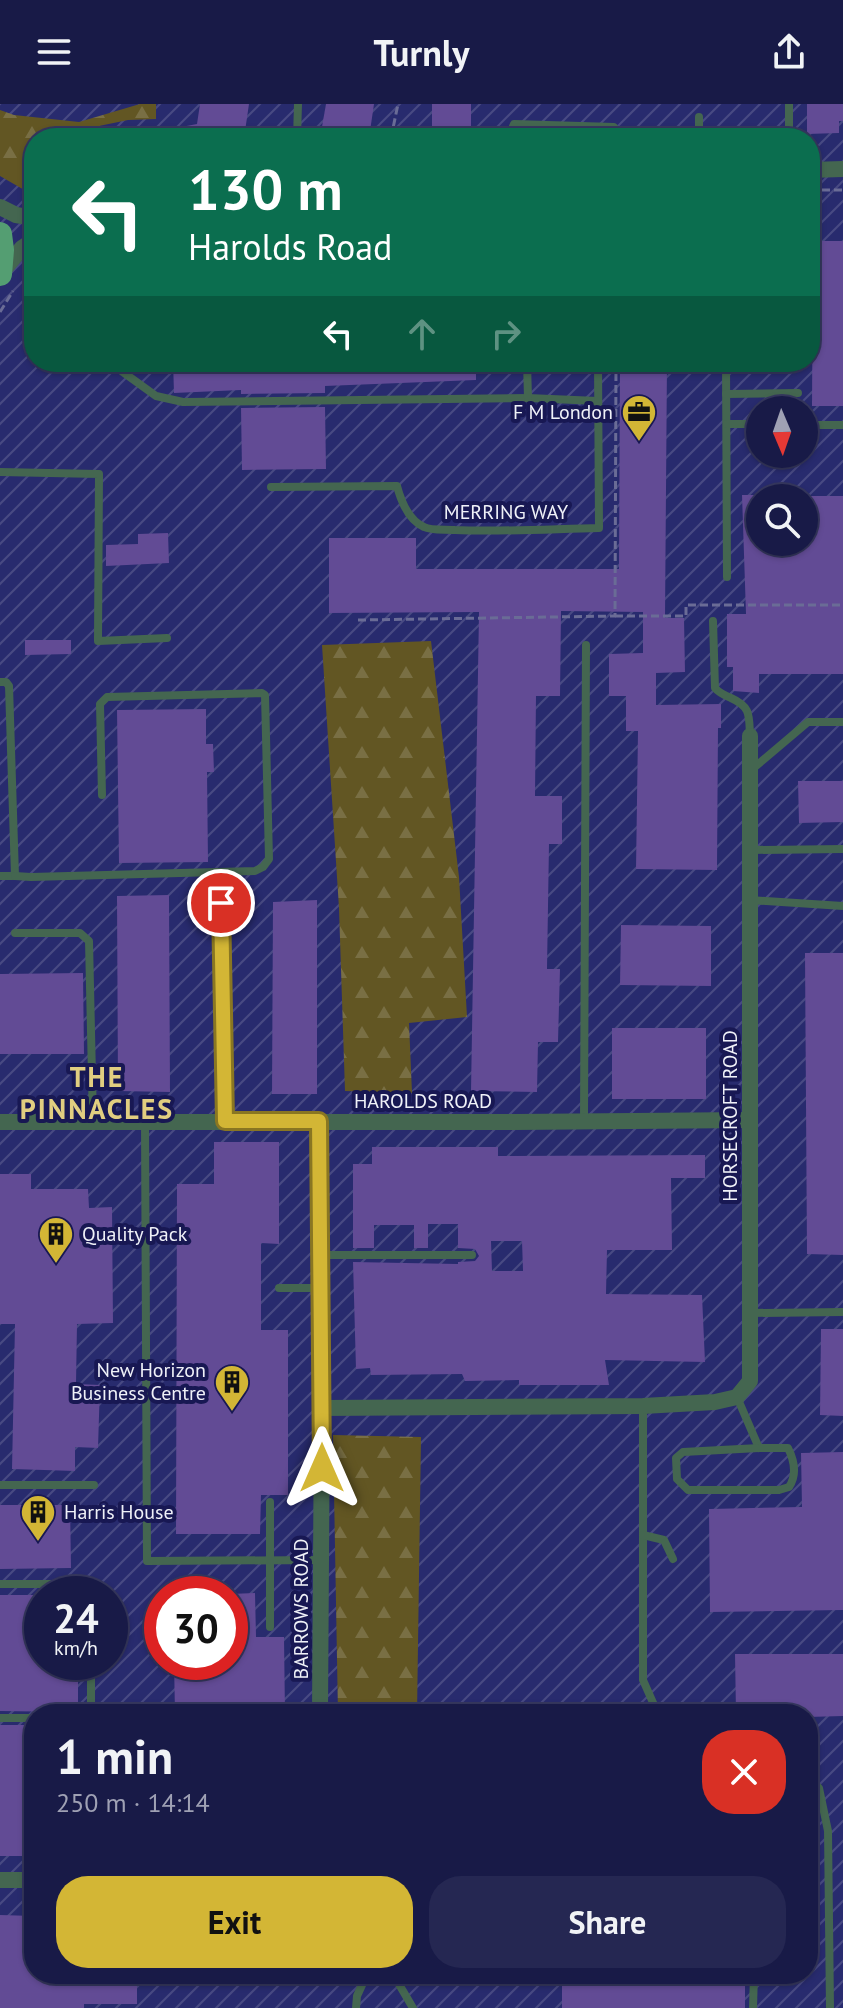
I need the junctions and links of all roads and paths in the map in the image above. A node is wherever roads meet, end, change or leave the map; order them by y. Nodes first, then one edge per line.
1 (298, 104) edge
2 (398, 104) edge
3 (789, 104) edge
4 (699, 117) dead end
5 (297, 128) edge
6 (393, 128) edge
7 (512, 128) edge
8 (615, 128) edge
9 (699, 128) edge
10 (789, 128) edge
11 (843, 169) edge
12 (820, 170) edge
13 (820, 190) edge
14 (843, 190) edge
15 (0, 207) edge
16 (24, 216) edge
17 (0, 234) edge
18 (24, 247) edge
19 (0, 274) edge
20 (123, 372) edge
21 (527, 372) edge
22 (598, 372) edge
23 (616, 372) edge
24 (726, 372) edge
25 (798, 393) dead end
26 (726, 394) junction
27 (528, 398) junction
28 (598, 401) junction
29 (727, 424) junction
30 (746, 424) edge
31 (818, 425) edge
32 (843, 425) edge
33 (0, 472) edge
34 (271, 487) dead end
35 (727, 577) dead end
36 (843, 605) edge
37 (615, 616) junction
38 (358, 620) dead end
39 (713, 621) dead end
40 (167, 638) dead end
41 (586, 645) dead end
42 (0, 682) edge
43 (843, 722) edge
44 (750, 736) joint
45 (750, 771) junction
46 (102, 795) dead end
47 (843, 849) edge
48 (751, 850) junction
49 (0, 876) edge
50 (15, 876) junction
51 (750, 900) junction
52 (221, 903) dead end
53 (843, 906) edge
54 (15, 933) dead end
55 (584, 1120) junction
56 (750, 1120) junction
57 (93, 1121) junction
58 (145, 1121) junction
59 (225, 1121) junction
60 (319, 1121) junction
61 (0, 1122) edge
62 (321, 1255) junction
63 (472, 1255) dead end
64 (279, 1288) dead end
65 (321, 1288) junction
66 (843, 1312) edge
67 (750, 1313) junction
68 (737, 1397) junction
69 (643, 1406) junction
70 (322, 1408) junction
71 (759, 1448) junction
72 (0, 1485) edge
73 (94, 1485) dead end
74 (270, 1502) dead end
75 (643, 1535) junction
76 (673, 1559) dead end
77 (269, 1560) junction
78 (321, 1560) junction
79 (0, 1584) edge
80 (24, 1584) edge
81 (270, 1627) dead end
82 (91, 1680) edge
83 (91, 1704) edge
84 (320, 1704) edge
85 (654, 1704) edge
86 (0, 1718) edge
87 (24, 1718) edge
88 (818, 1787) edge
89 (0, 1880) edge
90 (24, 1880) edge
91 (362, 1984) edge
92 (399, 1984) edge
93 (754, 1984) edge
94 (356, 2008) edge
95 (413, 2008) edge
96 (753, 2008) edge
97 (830, 2008) edge

1 - 5 lane
2 - 6 path
3 - 10 lane
4 - 9 lane
7 - 8 lane
11 - 12 street
13 - 14 path
15 - 16 street
17 - 19 main road
18 - 19 street
20 - 27 lane
21 - 27 lane
22 - 28 lane, MERRING WAY
23 - 37 path
24 - 26 lane
25 - 26 lane
26 - 29 lane
27 - 28 lane
28 - 34 lane, MERRING WAY
29 - 30 lane
29 - 35 lane
31 - 32 lane
33 - 40 lane
36 - 37 path
37 - 38 path
39 - 44 lane
41 - 55 lane
42 - 50 lane
43 - 45 lane
44 - 45 street, HORSECROFT ROAD
45 - 48 street, HORSECROFT ROAD
46 - 50 lane
47 - 48 lane
48 - 51 street, HORSECROFT ROAD
49 - 50 lane
51 - 53 lane
51 - 56 street, HORSECROFT ROAD
52 - 59 lane
54 - 57 lane
55 - 56 street, HAROLDS ROAD
55 - 60 street, HAROLDS ROAD
56 - 67 street, HORSECROFT ROAD
57 - 58 street, HAROLDS ROAD
57 - 61 street, HAROLDS ROAD
58 - 59 street, HAROLDS ROAD
58 - 77 lane
59 - 60 street, HAROLDS ROAD
60 - 62 street, BARROWS ROAD
62 - 63 lane
62 - 65 street, BARROWS ROAD
64 - 65 lane
65 - 70 street, BARROWS ROAD
66 - 67 lane
67 - 68 street, HORSECROFT ROAD
68 - 69 street
68 - 71 lane
69 - 70 street
69 - 75 lane
70 - 78 street, BARROWS ROAD
71 - 71 lane
72 - 73 lane
74 - 77 lane
75 - 76 lane
75 - 85 lane
77 - 78 lane
77 - 81 lane
78 - 84 street, BARROWS ROAD
79 - 80 lane
82 - 83 lane
86 - 87 lane
88 - 97 lane
89 - 90 street
91 - 94 lane
92 - 95 lane
93 - 96 lane

